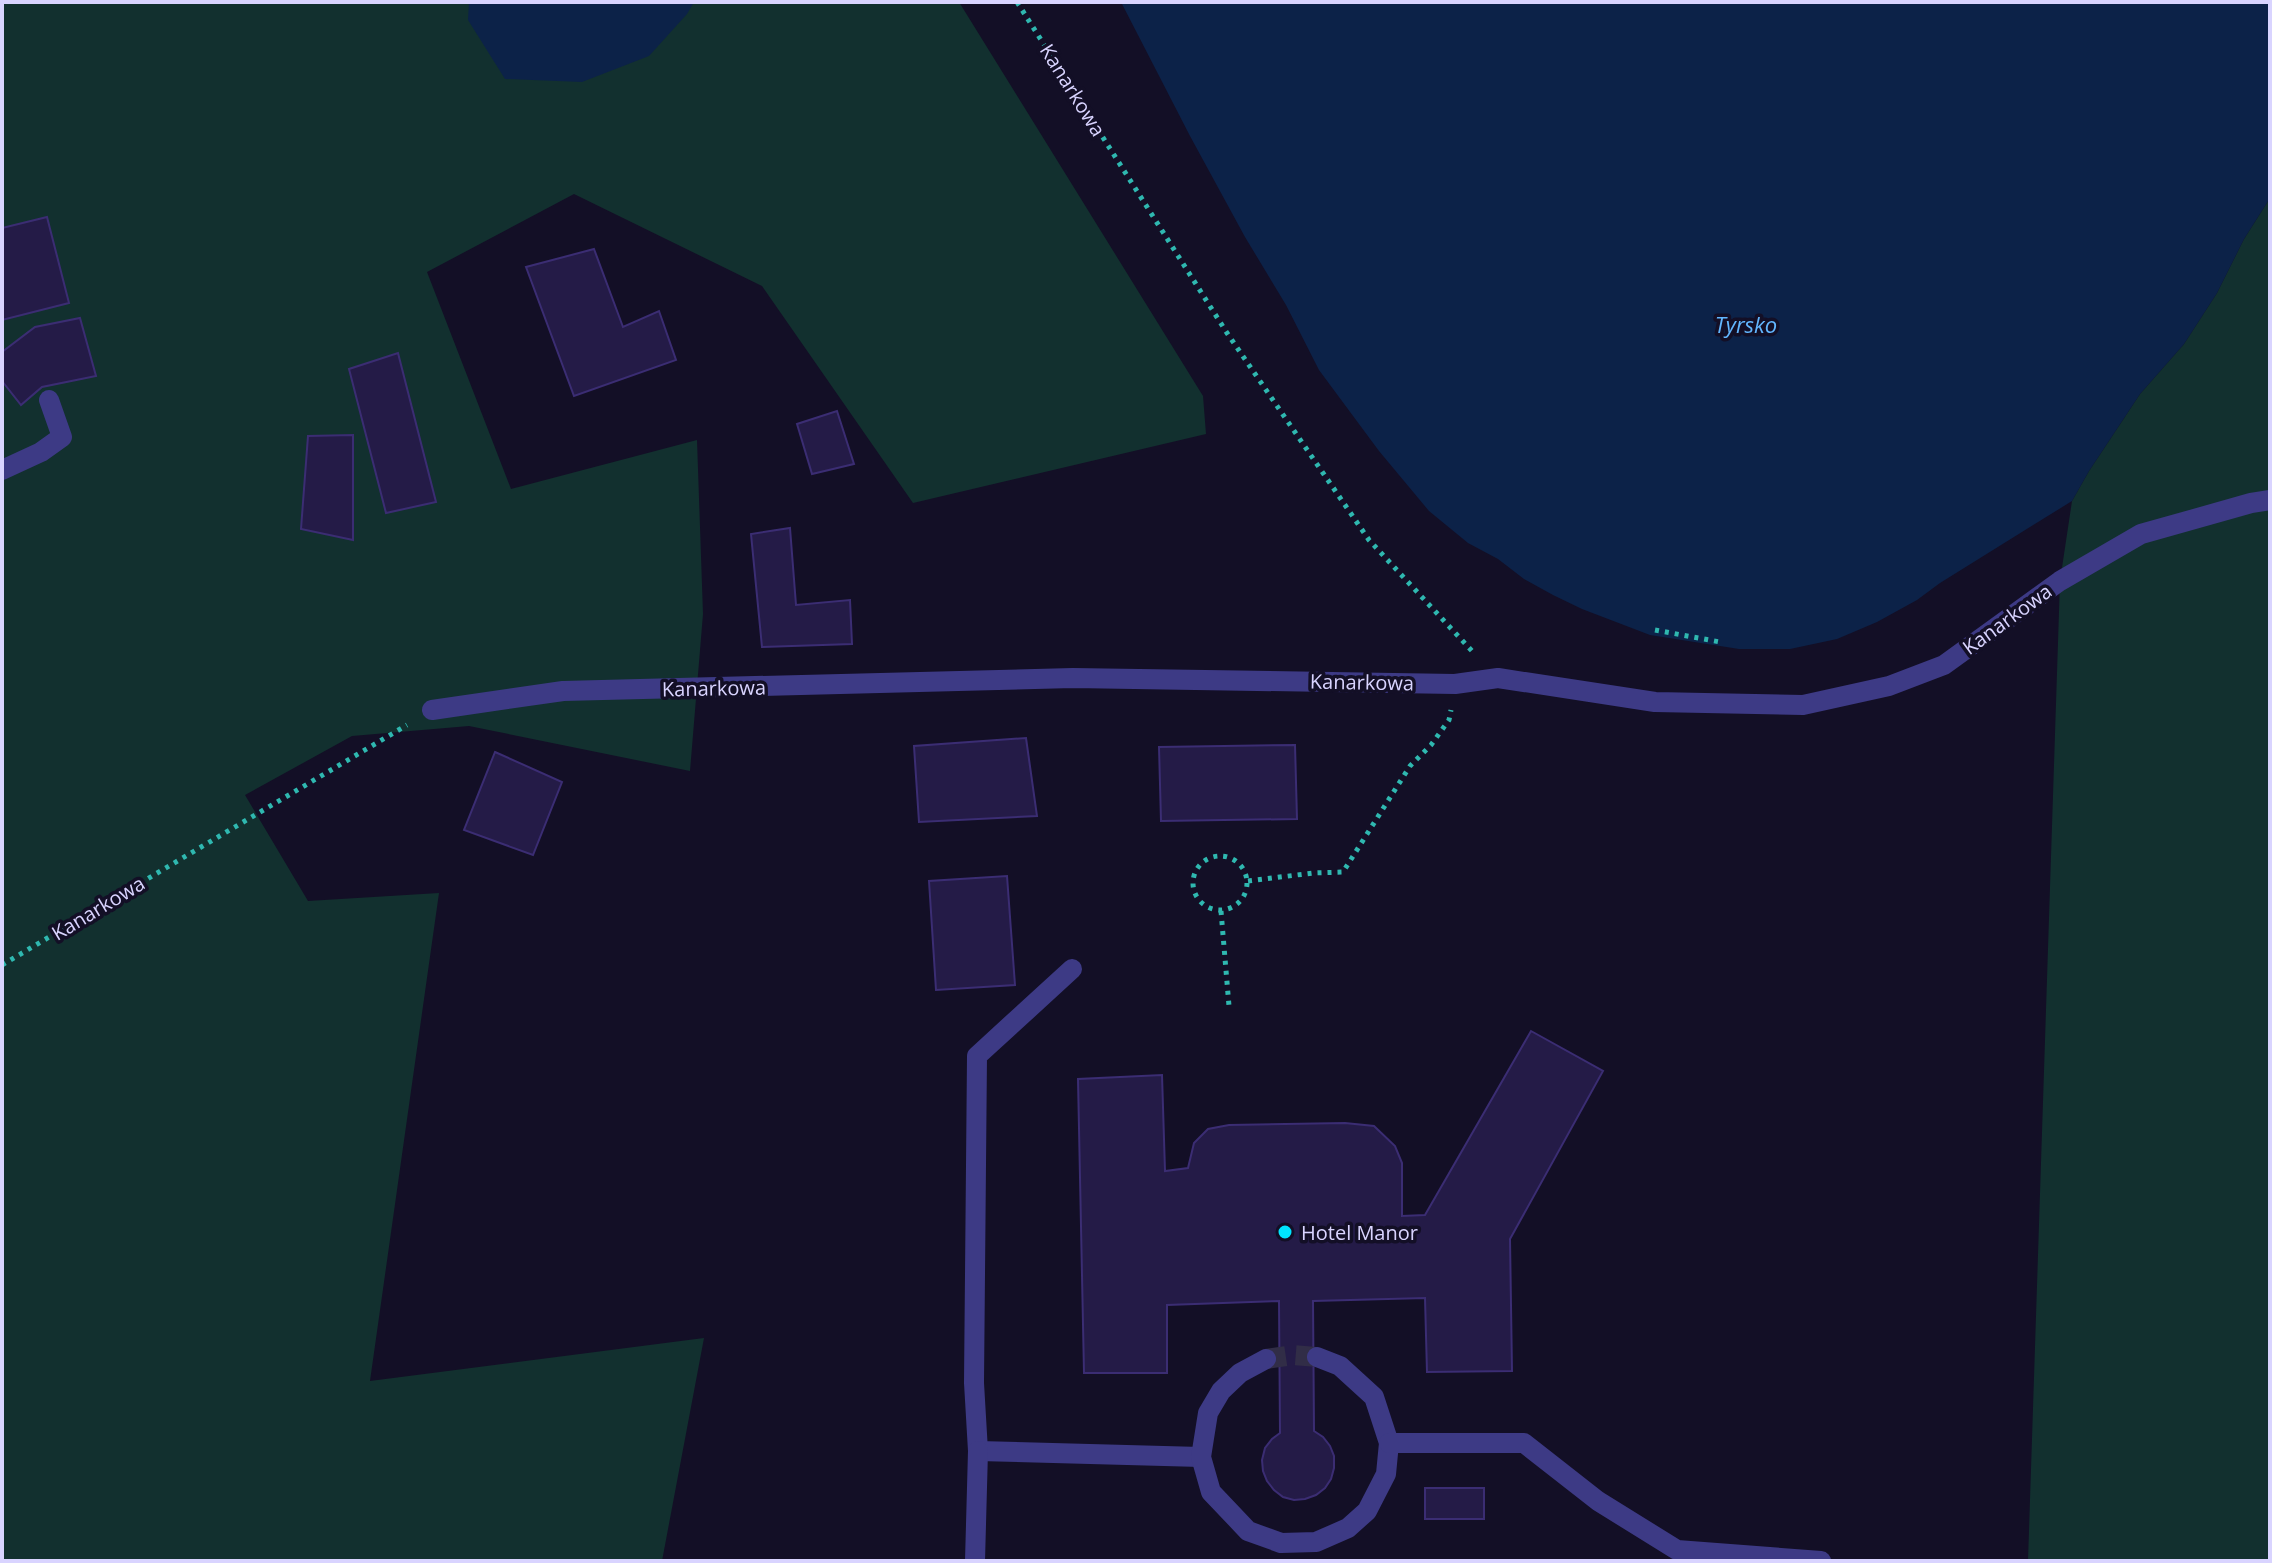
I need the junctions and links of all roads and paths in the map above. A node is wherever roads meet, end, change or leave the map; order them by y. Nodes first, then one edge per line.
1 (1017, 2) edge
2 (49, 400) dead end
3 (2, 470) edge
4 (2270, 500) edge
5 (1655, 630) dead end
6 (1720, 642) dead end
7 (1498, 678) junction
8 (432, 710) joint
9 (1449, 720) dead end
10 (1248, 881) junction
11 (1221, 911) junction
12 (2, 965) edge
13 (1072, 969) dead end
14 (1229, 1006) dead end
15 (1317, 1357) tunnel mouth
16 (1266, 1359) tunnel mouth
17 (1389, 1443) junction
18 (978, 1451) junction
19 (1201, 1457) junction
20 (975, 1561) edge
21 (1821, 1561) edge

1 - 7 path, Kanarkowa
2 - 3 street
4 - 7 street, Kanarkowa
5 - 6 path
7 - 8 street, Kanarkowa
8 - 12 path, Kanarkowa
9 - 10 path
10 - 11 path
10 - 11 path
11 - 14 path
13 - 18 street
15 - 17 street
16 - 19 street
17 - 19 street
17 - 21 street
18 - 19 street
18 - 20 street

